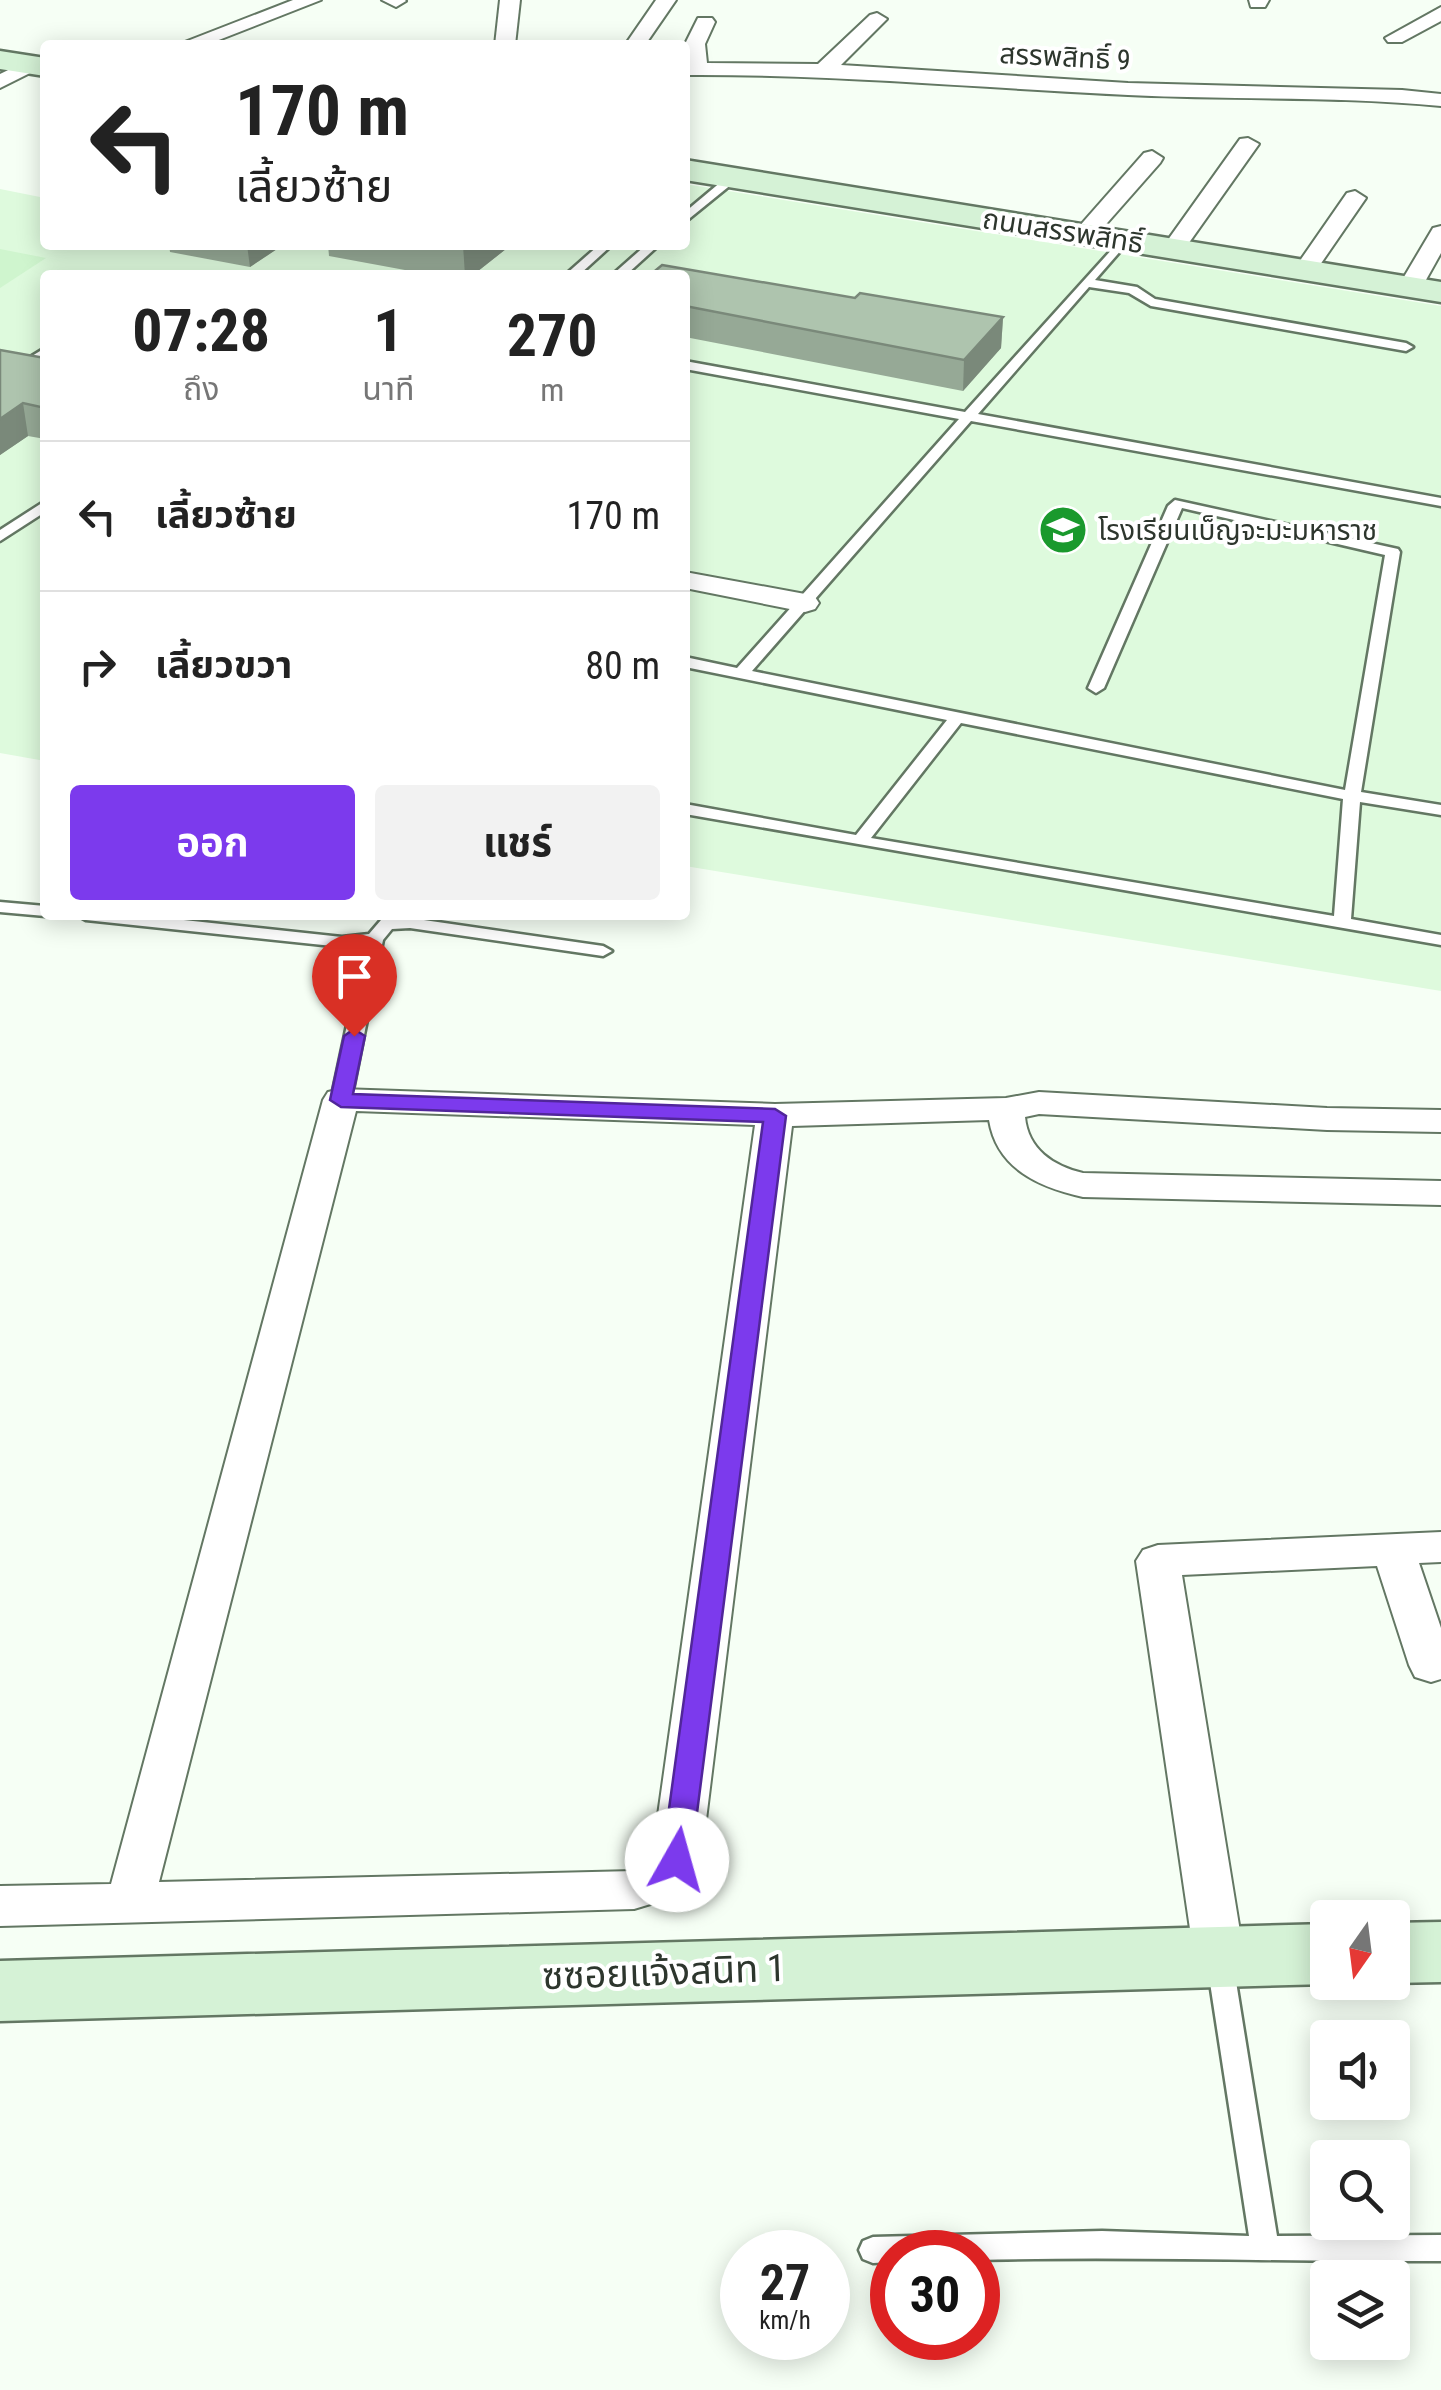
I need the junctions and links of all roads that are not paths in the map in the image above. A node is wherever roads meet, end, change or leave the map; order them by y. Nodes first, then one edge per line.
1 (311, 0) edge
2 (510, 0) edge
3 (666, 0) edge
4 (1441, 13) edge
5 (877, 18) dead end
6 (705, 22) dead end
7 (1395, 38) dead end
8 (201, 40) edge
9 (506, 40) edge
10 (639, 40) edge
11 (0, 60) edge
12 (38, 66) edge
13 (691, 69) edge
14 (826, 69) junction
15 (0, 82) edge
16 (1441, 100) edge
17 (1248, 144) dead end
18 (1152, 158) dead end
19 (690, 173) edge
20 (732, 178) junction
21 (1355, 198) dead end
22 (690, 214) edge
23 (1441, 233) edge
24 (1085, 234) junction
25 (1124, 240) junction
26 (1173, 248) junction
27 (600, 250) edge
28 (647, 250) edge
29 (576, 270) edge
30 (624, 270) edge
31 (1304, 270) junction
32 (1087, 283) junction
33 (1426, 290) edge
34 (1406, 347) dead end
35 (40, 354) edge
36 (690, 366) edge
37 (40, 374) edge
38 (971, 416) junction
39 (1441, 502) edge
40 (40, 509) edge
41 (0, 537) edge
42 (690, 581) edge
43 (805, 603) junction
44 (690, 663) edge
45 (741, 674) junction
46 (1096, 688) dead end
47 (956, 719) junction
48 (1352, 796) junction
49 (690, 810) edge
50 (1441, 810) edge
51 (860, 841) junction
52 (0, 907) edge
53 (40, 911) edge
54 (133, 920) edge
55 (1342, 923) junction
56 (374, 939) junction
57 (1441, 940) edge
58 (602, 951) dead end
59 (341, 1100) junction
60 (1006, 1109) junction
61 (775, 1116) junction
62 (1441, 1120) edge
63 (1441, 1193) edge
64 (1441, 1547) edge
65 (1393, 1550) junction
66 (1431, 1664) dead end
67 (130, 1902) junction
68 (0, 1906) edge
69 (1410, 1952) edge
70 (1441, 1952) edge
71 (1310, 1954) edge
72 (1219, 1956) junction
73 (0, 1991) edge
74 (1000, 2247) edge
75 (1441, 2248) edge
76 (1265, 2249) junction

1 - 8 street
2 - 9 street
3 - 10 street
4 - 7 street
5 - 14 street
6 - 13 street
11 - 12 main road
12 - 15 street
13 - 14 street, สรรพสิทธิ์ 9
14 - 16 street, สรรพสิทธิ์ 9
17 - 26 street
18 - 24 street
19 - 20 main road, ถนนสรรพสิทธิ์
20 - 22 lane
20 - 24 main road, ถนนสรรพสิทธิ์
21 - 31 street
23 - 33 street
24 - 25 main road, ถนนสรรพสิทธิ์
25 - 26 main road, ถนนสรรพสิทธิ์
25 - 32 lane
26 - 31 main road, ถนนสรรพสิทธิ์
27 - 29 lane
28 - 30 lane
31 - 33 main road, ถนนสรรพสิทธิ์
32 - 34 lane
32 - 38 lane
35 - 37 lane
36 - 38 lane
38 - 39 lane
38 - 43 lane
40 - 41 lane
42 - 43 street
43 - 45 lane
44 - 45 lane
45 - 47 lane
46 - 48 lane
47 - 48 lane
47 - 51 lane
48 - 50 lane
48 - 55 lane
49 - 51 lane
51 - 55 lane
52 - 53 lane
54 - 56 lane
55 - 57 lane
56 - 58 lane
56 - 59 lane
59 - 61 street
59 - 67 street
60 - 61 street
60 - 62 street
60 - 63 street
61 - 67 street
64 - 65 street
65 - 66 street
65 - 72 street
67 - 68 street
69 - 70 main road
71 - 72 main road, ซซอยแจ้งสนิท 1
72 - 73 main road, ซซอยแจ้งสนิท 1
72 - 76 lane
74 - 76 lane
75 - 76 lane

